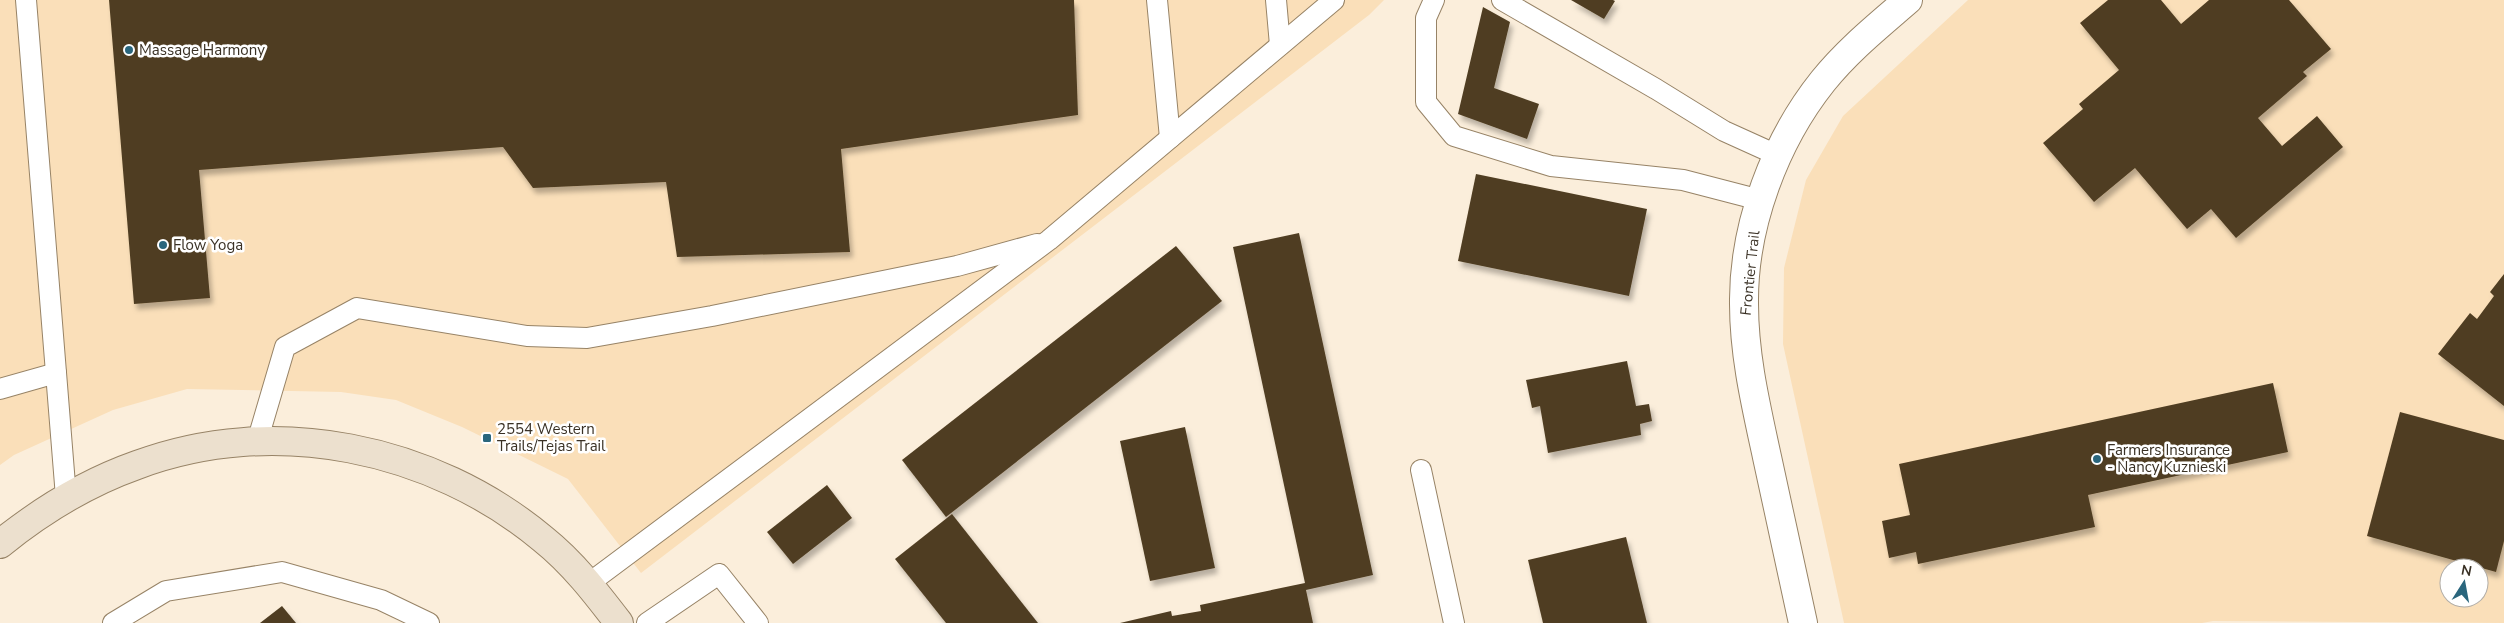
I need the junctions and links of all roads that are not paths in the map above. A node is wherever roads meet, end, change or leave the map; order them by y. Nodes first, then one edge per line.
1 (26, 0) edge
2 (1158, 0) edge
3 (1276, 0) edge
4 (1334, 0) edge
5 (1434, 0) edge
6 (1502, 0) edge
7 (1908, 0) edge
8 (1280, 45) junction
9 (1170, 138) junction
10 (1777, 155) junction
11 (1760, 200) junction
12 (1049, 240) junction
13 (56, 372) junction
14 (0, 389) edge
15 (257, 442) junction
16 (1421, 470) dead end
17 (66, 497) junction
18 (0, 544) edge
19 (588, 584) junction
20 (113, 623) edge
21 (429, 623) edge
22 (619, 623) edge
23 (647, 623) edge
24 (758, 623) edge
25 (1454, 623) edge
26 (1803, 623) edge

1 - 13 lane
2 - 9 lane
3 - 8 lane
4 - 8 lane
5 - 11 lane
6 - 10 lane
7 - 10 street, Frontier Trail
8 - 9 lane
9 - 12 lane
10 - 11 street, Frontier Trail
11 - 26 street, Frontier Trail
12 - 15 lane
12 - 19 lane
13 - 14 lane
13 - 17 lane
15 - 17 street
15 - 19 street
16 - 25 lane
17 - 18 street
19 - 22 street
20 - 21 lane
23 - 24 lane

